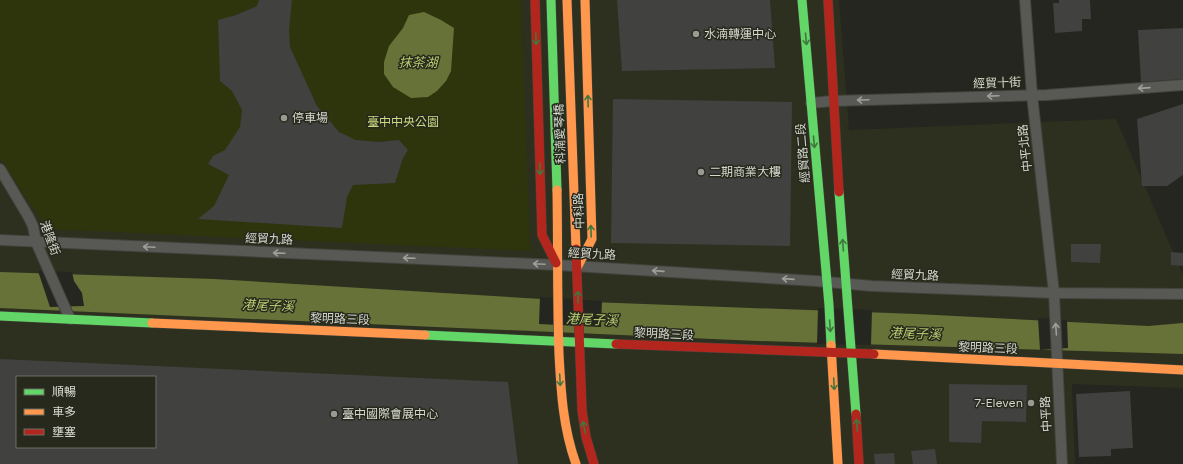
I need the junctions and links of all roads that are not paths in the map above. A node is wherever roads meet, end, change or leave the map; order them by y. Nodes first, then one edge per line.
1 (535, 0) edge
2 (550, 0) edge
3 (567, 0) edge
4 (585, 0) edge
5 (802, 0) edge
6 (828, 0) edge
7 (1025, 0) edge
8 (1183, 85) edge
9 (1032, 95) junction
10 (832, 101) junction
11 (811, 103) junction
12 (0, 169) edge
13 (0, 240) edge
14 (38, 247) junction
15 (557, 265) junction
16 (578, 266) junction
17 (827, 282) junction
18 (846, 284) junction
19 (1054, 294) junction
20 (1183, 294) edge
21 (0, 316) edge
22 (69, 316) junction
23 (559, 341) junction
24 (579, 342) junction
25 (832, 349) junction
26 (852, 349) junction
27 (1057, 353) joint
28 (1058, 364) junction
29 (1183, 370) edge
30 (575, 464) edge
31 (594, 464) edge
32 (838, 464) edge
33 (859, 464) edge
34 (1062, 464) edge

1 -> 15 street
2 - 15 street, 科湳愛琴橋
3 - 16 street, 科湳愛琴橋
16 -> 4 street, 中科路
5 -> 11 street, 經貿路二段
6 - 10 street
7 - 9 street, 中平北路
8 -> 9 street, 經貿十街
9 -> 10 street, 經貿十街
9 - 19 street, 中平北路
10 - 11 street, 經貿十街
18 -> 10 street
11 -> 17 street, 經貿路二段
12 - 14 street, 港隆街
13 - 14 street, 經貿九路
15 -> 14 street, 經貿九路
14 - 22 street, 港隆街
15 - 16 street, 經貿九路
15 - 23 street
17 -> 16 street, 經貿九路
24 -> 16 street, 中科路
17 - 18 street, 經貿九路
17 -> 25 street, 經貿路二段
18 - 19 street, 經貿九路
18 - 26 street
19 - 20 street, 經貿九路
27 -> 19 street, 中平北路
21 - 22 street, 黎明路三段
22 - 23 street, 黎明路三段
23 - 24 street, 黎明路三段
23 -> 30 street
24 - 25 street, 黎明路三段
31 -> 24 street, 中科路
25 - 26 street, 黎明路三段
25 -> 32 street
26 - 28 street, 黎明路三段
33 -> 26 street
27 - 28 street, 中平路
28 - 29 street, 黎明路三段
28 - 34 street, 中平路

